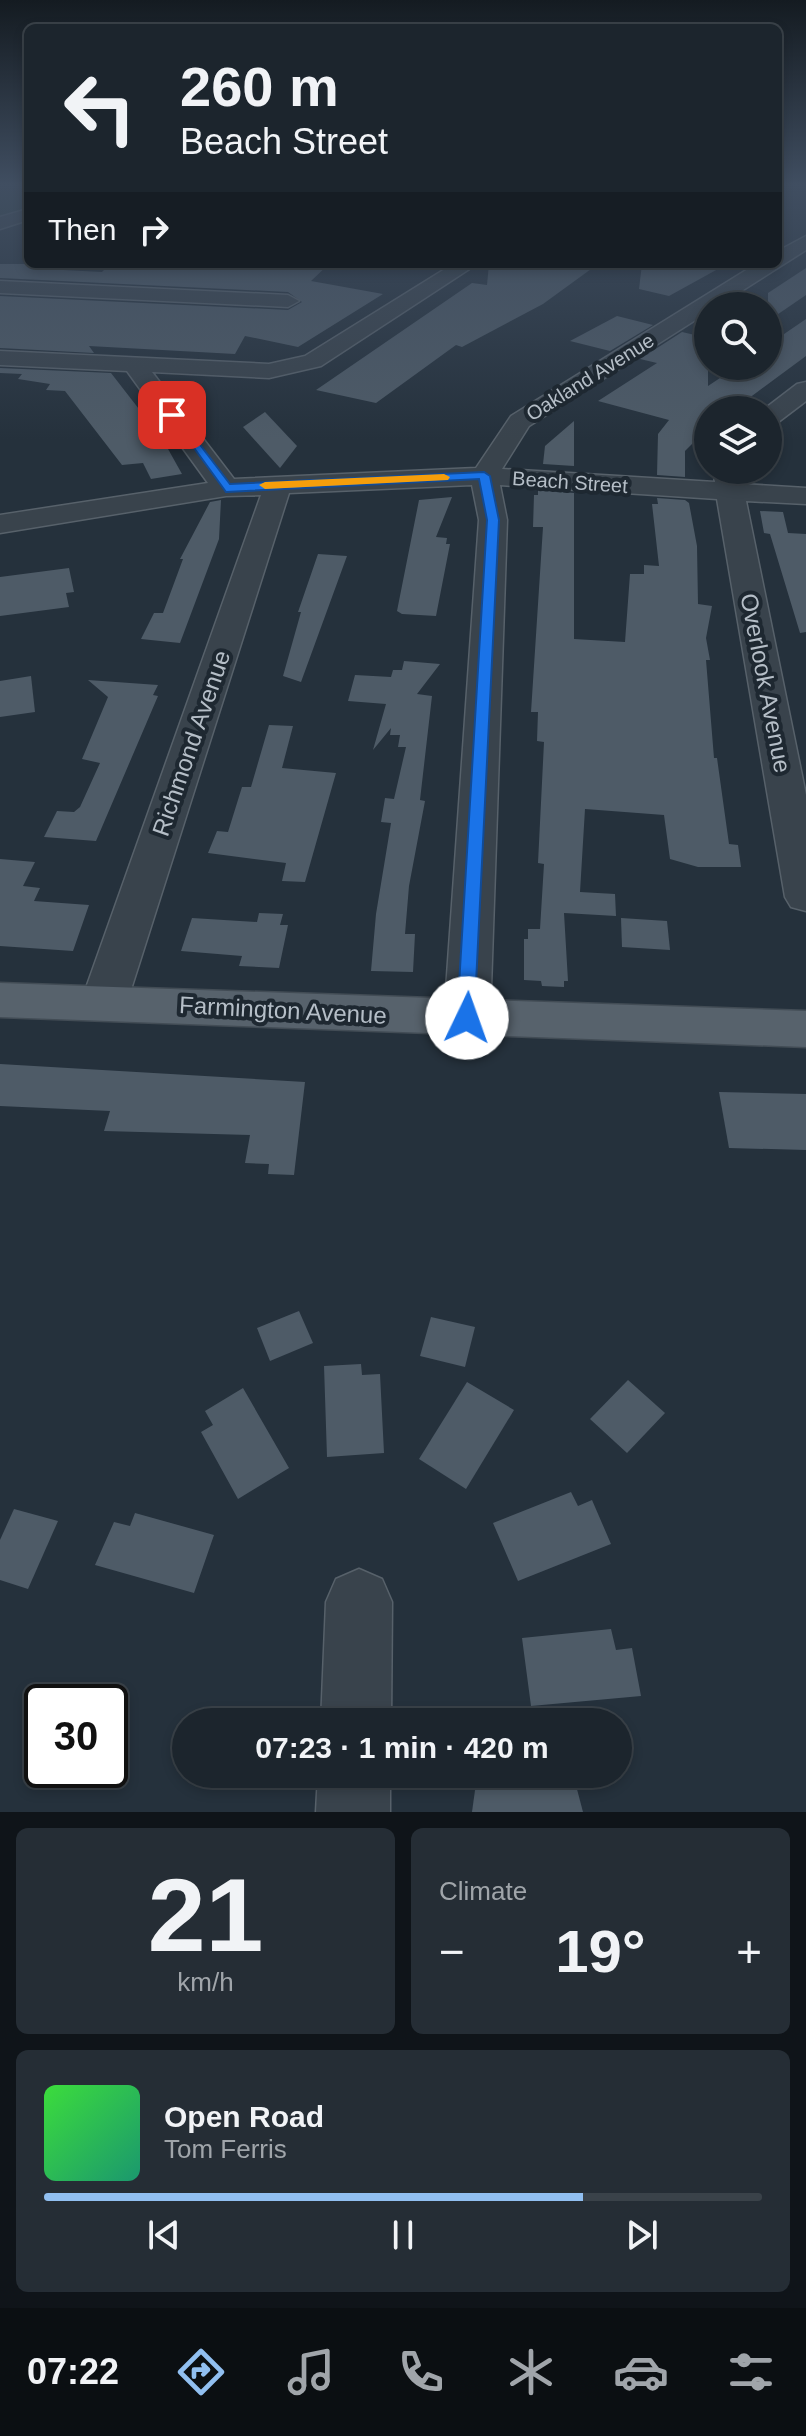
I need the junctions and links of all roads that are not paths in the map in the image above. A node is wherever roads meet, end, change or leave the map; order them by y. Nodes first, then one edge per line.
1 (455, 272) edge
2 (759, 272) edge
3 (0, 287) edge
4 (288, 301) dead end
5 (0, 358) edge
6 (135, 366) junction
7 (806, 389) edge
8 (782, 407) edge
9 (484, 476) junction
10 (694, 481) edge
11 (278, 484) junction
12 (728, 484) edge
13 (739, 484) edge
14 (226, 488) junction
15 (806, 496) edge
16 (0, 524) edge
17 (806, 897) edge
18 (0, 1000) edge
19 (104, 1002) junction
20 (467, 1018) junction
21 (806, 1029) edge
22 (359, 1602) dead end
23 (356, 1708) edge
24 (354, 1788) edge
25 (353, 1812) edge

1 - 6 street
2 - 9 street, Oakland Avenue
3 - 4 street
5 - 6 street
6 - 14 street
7 - 8 street
9 - 10 street, Beach Street
9 - 11 street, Beach Street
9 - 20 street
11 - 14 street, Beach Street
11 - 19 street, Richmond Avenue
12 - 17 street, Overlook Avenue
13 - 15 street, Beach Street
14 - 16 street, Beach Street
18 - 19 main road, Farmington Avenue
19 - 20 main road, Farmington Avenue
20 - 21 main road, Farmington Avenue
22 - 23 street
24 - 25 street

